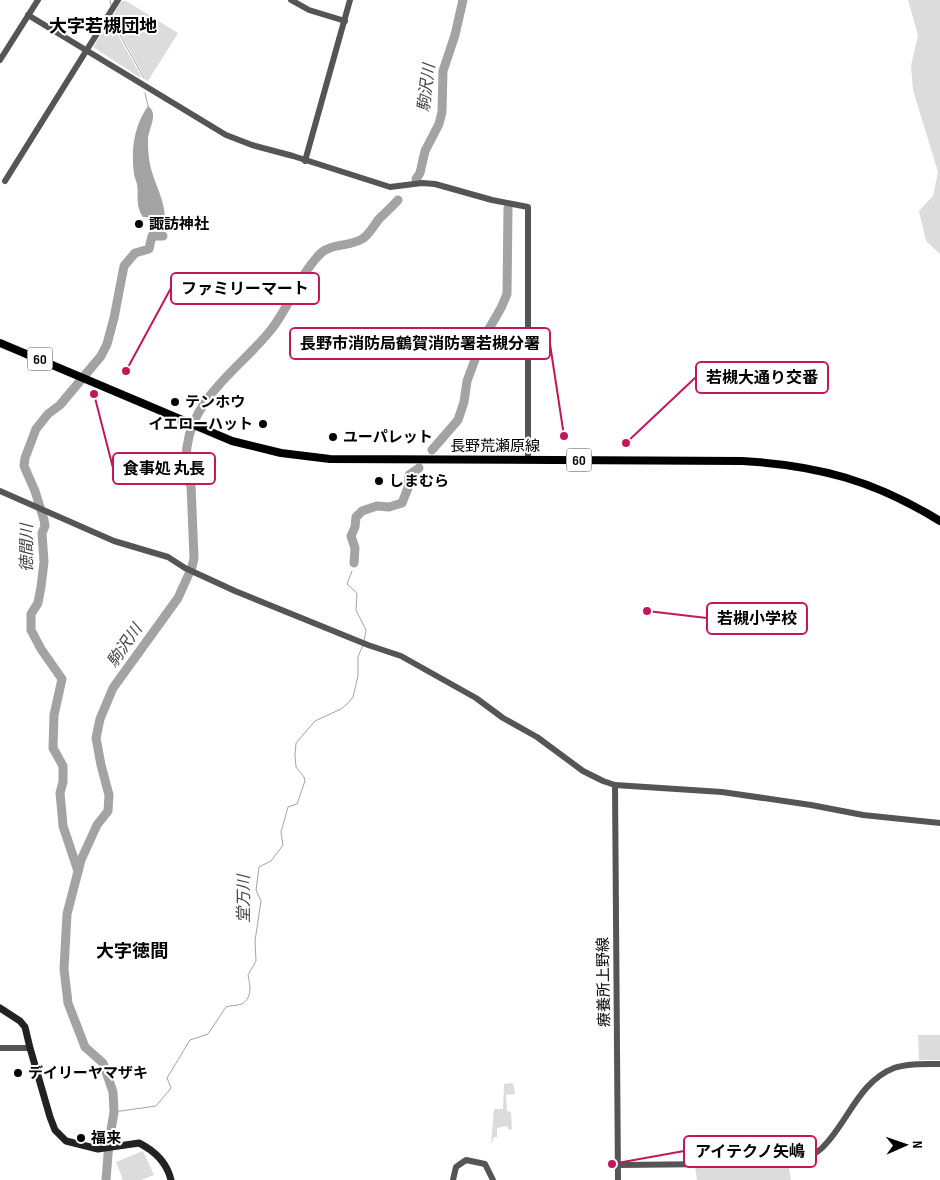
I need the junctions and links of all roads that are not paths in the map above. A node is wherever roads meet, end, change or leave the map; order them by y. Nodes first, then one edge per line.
1 (38, 0) edge
2 (118, 0) edge
3 (291, 0) edge
4 (350, 0) edge
5 (28, 15) junction
6 (345, 21) junction
7 (87, 51) junction
8 (0, 60) edge
9 (305, 161) junction
10 (5, 181) dead end
11 (0, 342) edge
12 (528, 460) junction
13 (0, 491) edge
14 (940, 521) edge
15 (615, 785) junction
16 (940, 823) edge
17 (0, 1008) edge
18 (0, 1048) edge
19 (30, 1048) junction
20 (940, 1064) edge
21 (618, 1165) junction
22 (171, 1180) edge
23 (453, 1180) edge
24 (493, 1180) edge
25 (618, 1180) edge

1 - 5 street
2 - 7 street
3 - 6 street
4 - 6 street
5 - 7 street
5 - 8 street
6 - 9 street
7 - 9 street
7 - 10 street
9 - 12 street
11 - 12 main road, 長野荒瀬原線 / 60
12 - 14 main road, 長野荒瀬原線 / 60
13 - 15 street
15 - 16 street
15 - 21 street, 療養所上野線
17 - 19 main road
18 - 19 street
19 - 22 main road
20 - 21 street
21 - 25 street, 療養所上野線
23 - 24 street

